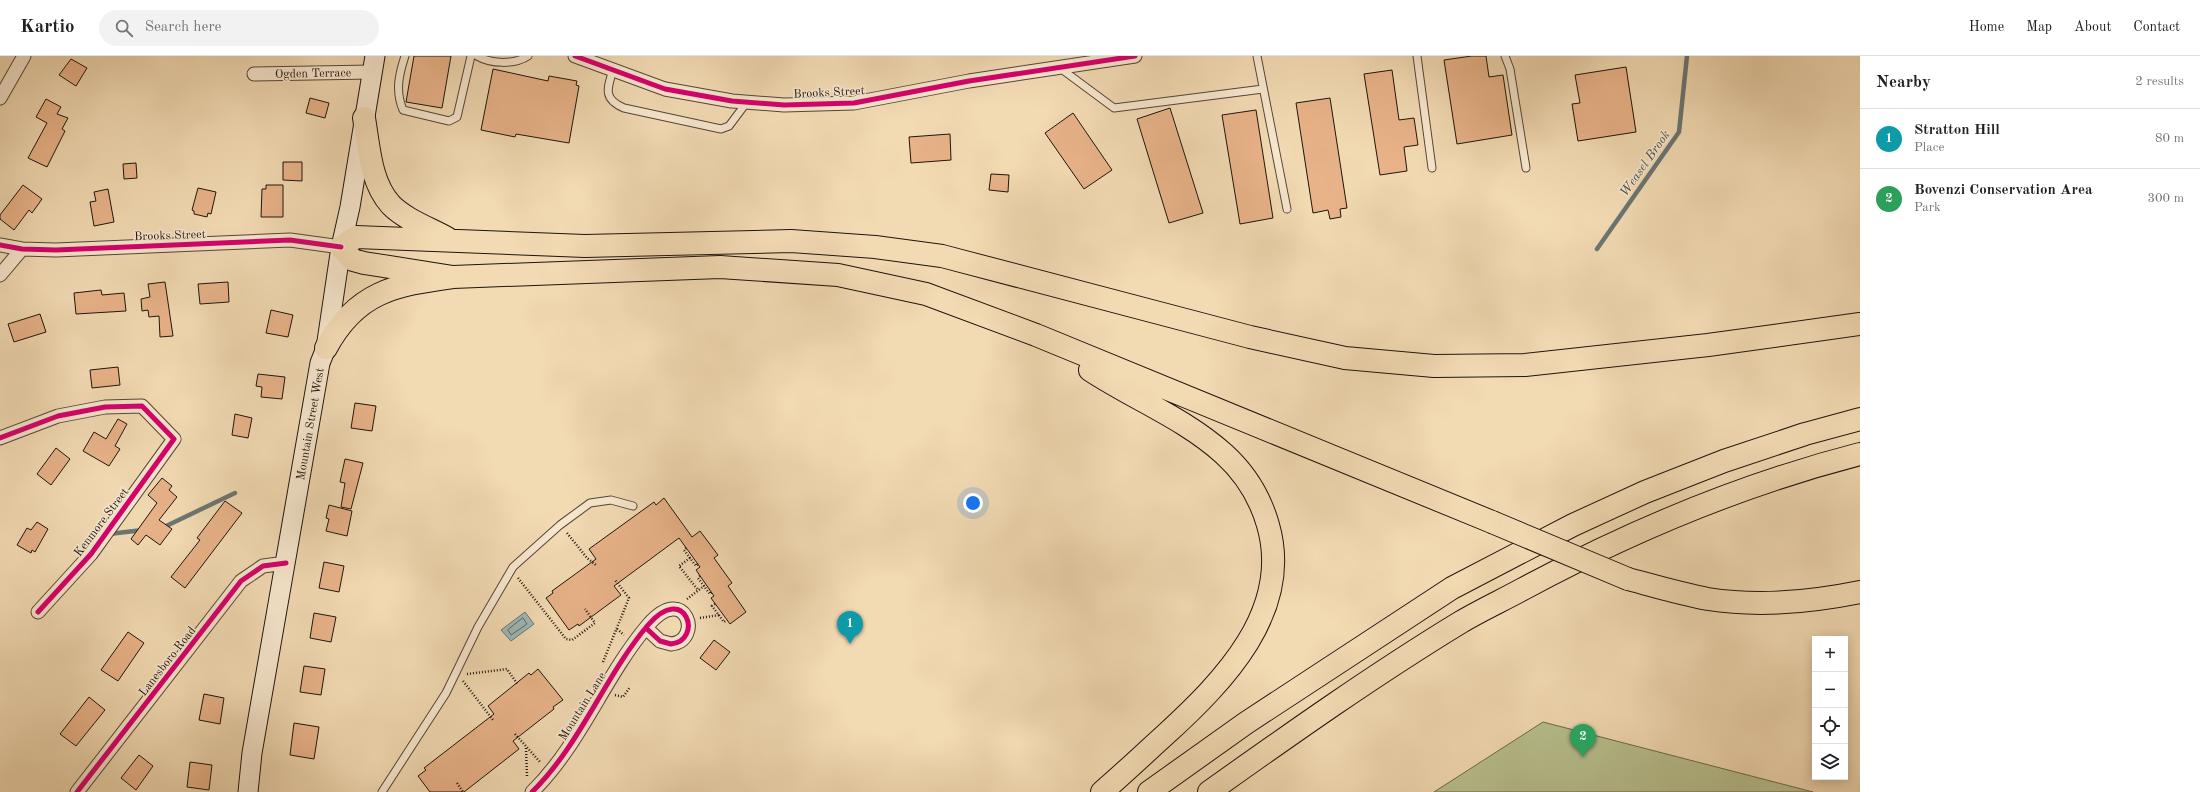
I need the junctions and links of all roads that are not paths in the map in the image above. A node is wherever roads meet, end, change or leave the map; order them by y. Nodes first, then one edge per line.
1 (24, 56) edge
2 (405, 56) edge
3 (471, 56) edge
4 (477, 56) edge
5 (528, 56) edge
6 (575, 56) edge
7 (1135, 56) edge
8 (1257, 56) edge
9 (1416, 56) edge
10 (1505, 56) edge
11 (373, 64) edge
12 (1060, 68) junction
13 (614, 70) junction
14 (254, 74) dead end
15 (1263, 89) junction
16 (0, 98) edge
17 (747, 102) junction
18 (364, 118) junction
19 (1432, 168) dead end
20 (1526, 168) dead end
21 (1287, 209) dead end
22 (454, 241) junction
23 (0, 245) edge
24 (341, 247) junction
25 (22, 249) junction
26 (0, 275) edge
27 (453, 276) junction
28 (1860, 324) edge
29 (1036, 335) junction
30 (326, 348) junction
31 (1860, 419) edge
32 (0, 438) edge
33 (1860, 454) edge
34 (633, 506) dead end
35 (286, 562) junction
36 (1860, 592) edge
37 (38, 612) dead end
38 (646, 628) junction
39 (534, 790) edge
40 (78, 792) edge
41 (248, 792) edge
42 (382, 792) edge
43 (1102, 792) edge
44 (1150, 792) edge
45 (1209, 792) edge

1 - 16 street
2 - 3 lane
4 - 5 lane
6 - 13 street, Brooks Street
7 - 12 street, Brooks Street
8 - 15 lane
9 - 19 lane
10 - 20 lane
11 - 14 street, Ogden Terrace
11 - 18 main road, Mountain Street West
12 - 15 lane
12 - 17 street, Brooks Street
13 - 17 street, Brooks Street
13 - 17 lane
15 - 21 lane
18 - 22 highway
18 - 24 main road, Mountain Street West
22 - 24 highway
22 - 28 highway
23 - 25 street, Brooks Street
24 - 25 street, Brooks Street
24 - 27 highway
24 - 30 main road, Mountain Street West
25 - 26 street
27 - 29 highway
27 - 30 highway
29 - 36 highway, bridge
29 - 43 highway
30 - 35 main road, Mountain Street West
31 - 44 highway
32 - 37 street, Kenmore Street
33 - 45 highway
34 - 42 lane
35 - 40 street, Lanesboro Road
35 - 41 main road, Mountain Street West
38 - 38 street, Mountain Lane
38 - 39 street, Mountain Lane

